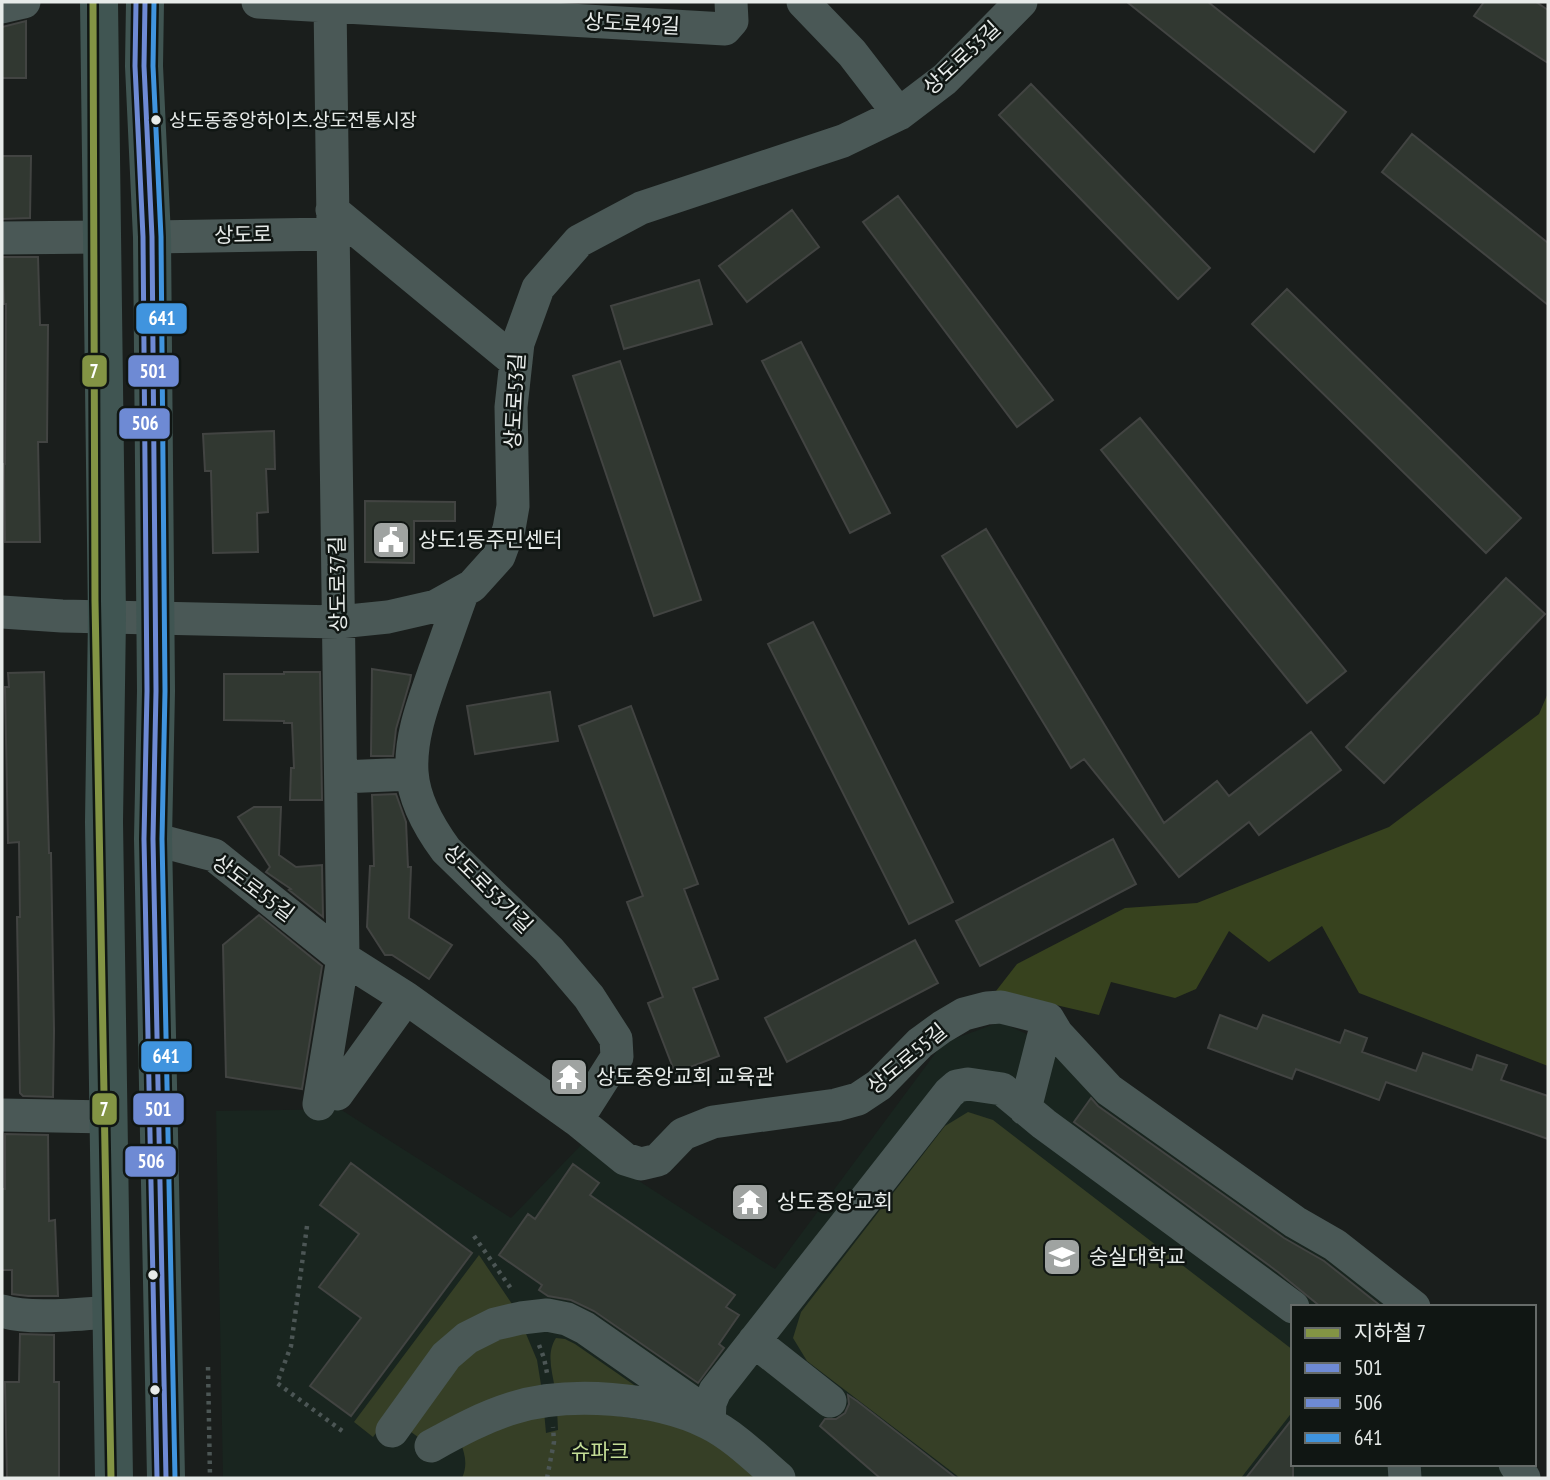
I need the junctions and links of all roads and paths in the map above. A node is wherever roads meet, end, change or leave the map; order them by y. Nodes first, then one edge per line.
1 (24, 2) edge
2 (99, 2) edge
3 (145, 2) edge
4 (258, 2) edge
5 (731, 2) edge
6 (803, 2) edge
7 (1021, 2) edge
8 (330, 4) edge
9 (2, 7) edge
10 (900, 114) junction
11 (333, 222) junction
12 (2, 237) edge
13 (101, 237) junction
14 (152, 237) junction
15 (516, 362) junction
16 (463, 591) junction
17 (2, 612) edge
18 (107, 617) junction
19 (339, 622) junction
20 (155, 628) junction
21 (412, 774) junction
22 (341, 777) junction
23 (153, 839) junction
24 (344, 958) junction
25 (406, 998) junction
26 (1048, 1019) junction
27 (1025, 1109) junction
28 (2, 1115) edge
29 (109, 1117) junction
30 (577, 1120) junction
31 (307, 1226) dead end
32 (1411, 1305) edge
33 (1291, 1306) edge
34 (2, 1311) edge
35 (111, 1312) junction
36 (754, 1341) junction
37 (208, 1367) dead end
38 (551, 1401) junction
39 (830, 1401) dead end
40 (700, 1412) junction
41 (392, 1431) dead end
42 (345, 1433) dead end
43 (431, 1446) dead end
44 (114, 1478) edge
45 (166, 1478) edge
46 (210, 1478) edge
47 (547, 1478) edge
48 (779, 1478) edge

1 - 9 street
2 - 13 main road
3 - 14 main road
4 - 8 street, 상도로49길
5 - 8 street, 상도로49길
6 - 10 street
7 - 10 street, 상도로53길
8 - 11 street, 상도로37길
10 - 15 street, 상도로53길
11 - 14 street, 상도로
11 - 15 street
11 - 19 street, 상도로37길
12 - 13 street
13 - 18 main road
14 - 20 main road
15 - 16 street, 상도로53길
16 - 19 street, 상도로53길
16 - 21 street, 상도로53가길
17 - 18 street, 상도로53길
18 - 20 street, 상도로53길
18 - 29 main road
19 - 20 street, 상도로53길
19 - 22 street, 상도로37길
20 - 23 main road
21 - 22 street
21 - 30 street, 상도로53가길
22 - 24 street, 상도로37길
23 - 24 street, 상도로55길
23 - 45 main road
24 - 25 street, 상도로55길
24 - 25 street
25 - 30 street, 상도로55길
26 - 27 street
26 - 30 street, 상도로55길
26 - 32 street
27 - 33 street
27 - 36 street
28 - 29 street
29 - 35 main road
31 - 42 path
34 - 35 street
35 - 44 main road
36 - 39 street
36 - 40 street
37 - 46 path
38 - 40 street
38 - 43 street
38 - 47 path
40 - 41 street
40 - 48 street

